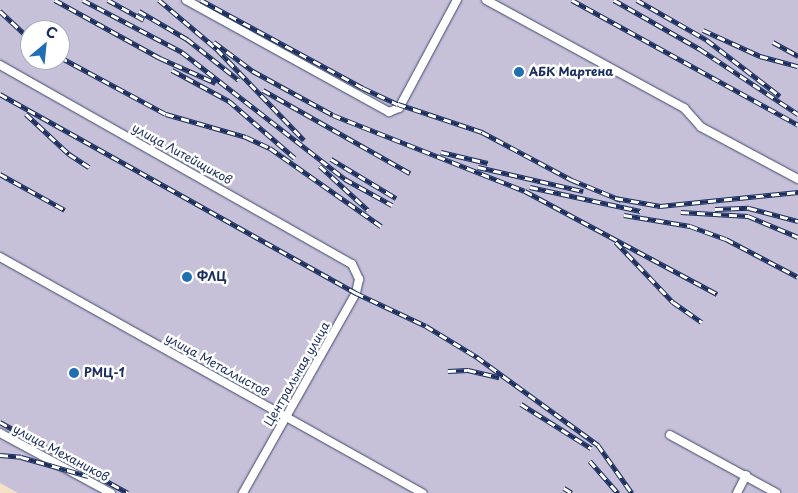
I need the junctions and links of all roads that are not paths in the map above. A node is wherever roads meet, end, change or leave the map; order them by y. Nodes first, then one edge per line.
1 (186, 0) edge
2 (458, 0) edge
3 (486, 0) edge
4 (0, 65) edge
5 (798, 179) edge
6 (0, 257) edge
7 (352, 264) joint
8 (285, 416) junction
9 (0, 434) edge
10 (670, 435) dead end
11 (746, 475) junction
12 (111, 493) edge
13 (243, 493) edge
14 (424, 493) edge
15 (737, 493) edge
16 (776, 493) edge

1 - 2 street
3 - 5 street
4 - 7 street, улица Литейщиков
6 - 8 street, улица Металлистов
7 - 8 street, Центральная улица
8 - 13 street, Центральная улица
8 - 14 street, улица Металлистов
9 - 12 street, улица Механиков
10 - 11 street
11 - 15 street
11 - 16 street

